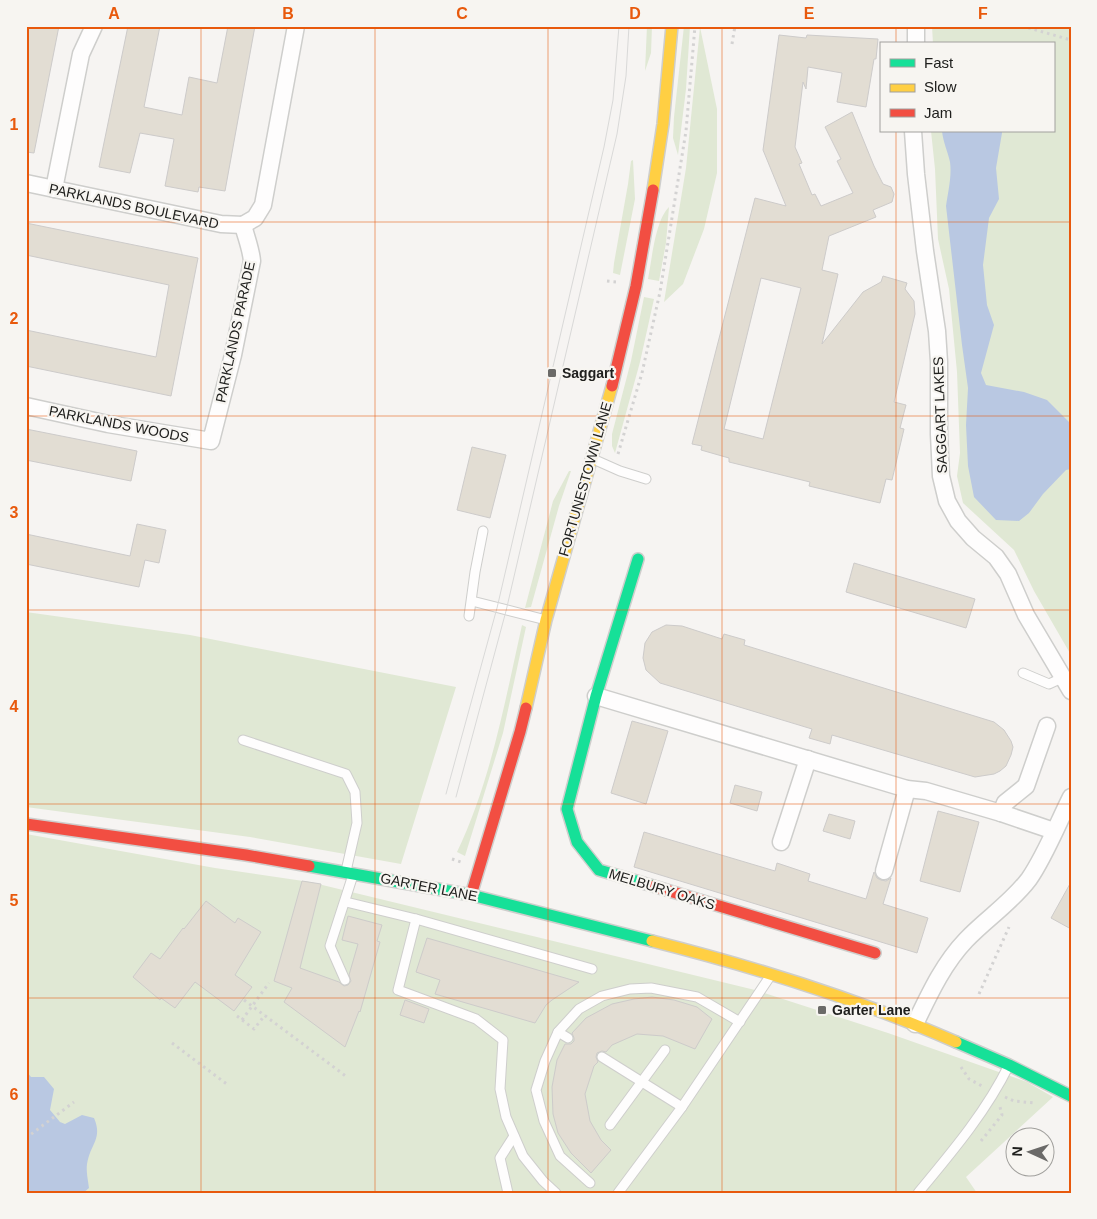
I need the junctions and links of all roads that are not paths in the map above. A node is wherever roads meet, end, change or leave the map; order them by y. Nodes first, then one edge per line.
1 (94, 26) edge
2 (296, 26) edge
3 (672, 26) edge
4 (916, 26) edge
5 (916, 42) edge
6 (914, 132) edge
7 (26, 183) edge
8 (54, 189) junction
9 (243, 225) junction
10 (26, 406) edge
11 (211, 441) joint
12 (592, 458) junction
13 (646, 479) dead end
14 (483, 531) dead end
15 (638, 559) dead end
16 (472, 601) junction
17 (469, 616) dead end
18 (546, 620) junction
19 (1023, 672) dead end
20 (1066, 684) edge
21 (596, 696) junction
22 (1047, 726) dead end
23 (243, 740) dead end
24 (808, 759) junction
25 (907, 789) junction
26 (1071, 797) edge
27 (1000, 813) junction
28 (26, 824) edge
29 (1054, 831) junction
30 (781, 842) dead end
31 (884, 871) dead end
32 (350, 873) junction
33 (471, 895) junction
34 (346, 902) junction
35 (416, 920) junction
36 (875, 953) dead end
37 (592, 969) dead end
38 (771, 975) junction
39 (345, 980) dead end
40 (740, 1022) junction
41 (915, 1024) junction
42 (558, 1032) junction
43 (568, 1038) dead end
44 (665, 1050) dead end
45 (602, 1057) dead end
46 (1010, 1065) junction
47 (642, 1081) junction
48 (1071, 1096) edge
49 (682, 1107) junction
50 (610, 1125) dead end
51 (514, 1136) junction
52 (590, 1183) dead end
53 (508, 1193) edge
54 (556, 1193) edge
55 (618, 1193) edge
56 (918, 1193) edge

1 - 8 street
2 - 9 street
3 - 12 street, FORTUNESTOWN LANE
4 - 5 street
6 - 20 street, SAGGART LAKES
7 - 8 street, PARKLANDS BOULEVARD
8 - 9 street, PARKLANDS BOULEVARD
9 - 11 street, PARKLANDS PARADE
10 - 11 street, PARKLANDS WOODS
12 - 13 lane
12 - 18 street, FORTUNESTOWN LANE
14 - 16 lane
15 - 21 street, MELBURY OAKS
16 - 17 lane
16 - 18 lane
18 - 33 street, FORTUNESTOWN LANE
19 - 20 lane
21 - 24 street
21 - 36 street, MELBURY OAKS
22 - 27 street
23 - 32 lane
24 - 25 street
24 - 30 street
25 - 27 street
25 - 31 street
26 - 29 street
27 - 29 street
28 - 32 street, GARTER LANE
29 - 41 street
32 - 33 street, GARTER LANE
32 - 34 lane
33 - 38 street, GARTER LANE
34 - 35 lane
34 - 39 lane
35 - 37 lane
35 - 51 lane
38 - 40 lane
38 - 41 street, GARTER LANE
40 - 42 lane
40 - 49 lane
41 - 46 street, GARTER LANE
42 - 43 lane
42 - 52 lane
44 - 47 lane
45 - 47 lane
46 - 48 street, GARTER LANE
46 - 56 lane
47 - 49 lane
47 - 50 lane
49 - 55 lane
51 - 53 lane
51 - 54 lane

